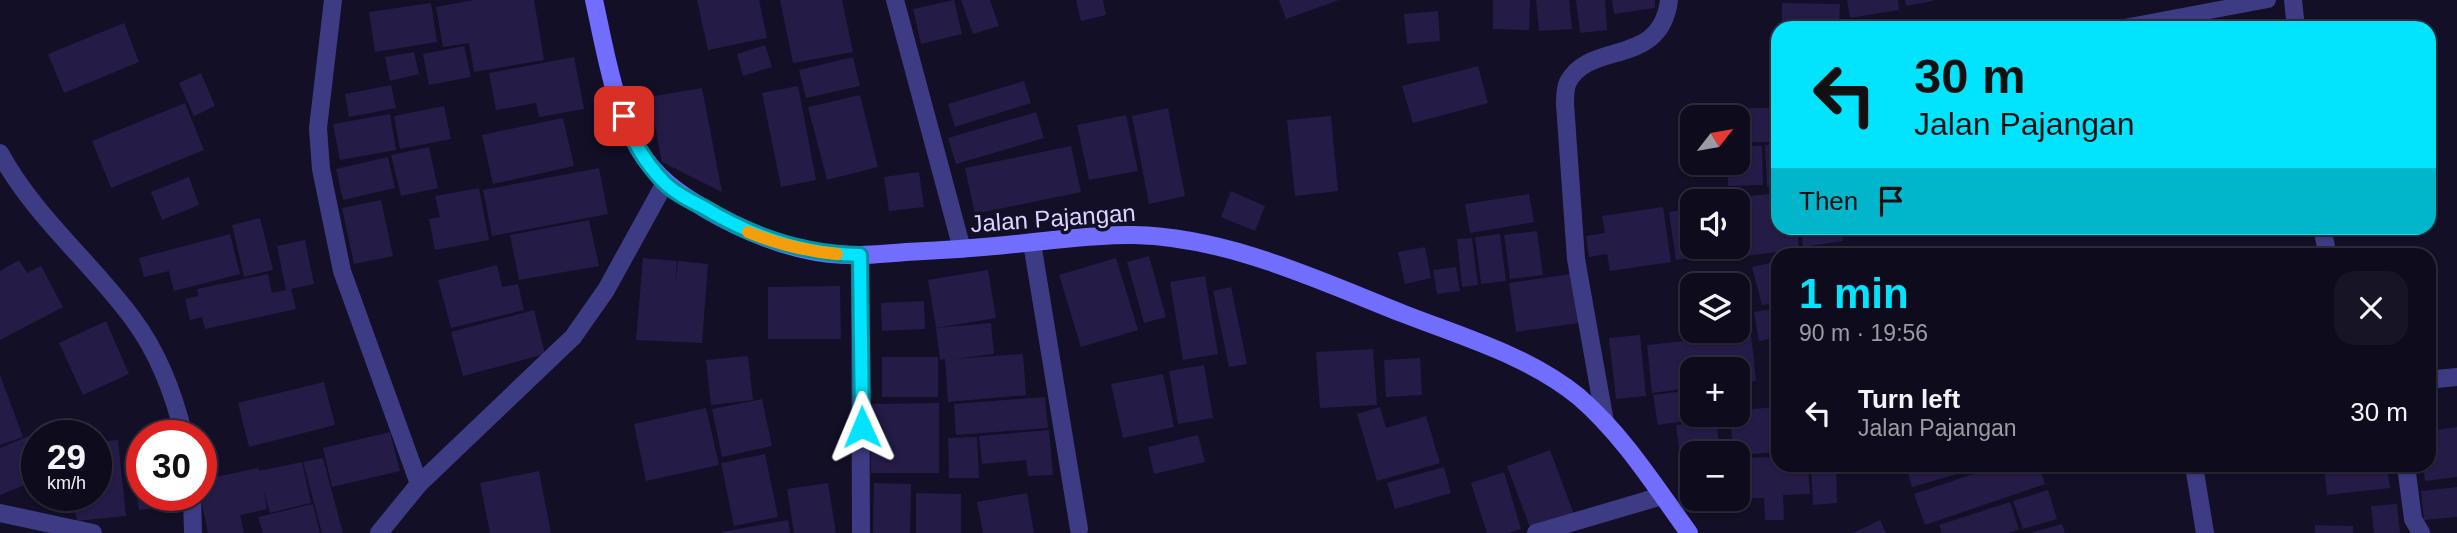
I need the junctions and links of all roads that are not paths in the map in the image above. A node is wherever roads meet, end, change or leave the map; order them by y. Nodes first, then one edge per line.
1 (333, 0) edge
2 (594, 0) edge
3 (895, 0) edge
4 (1669, 0) edge
5 (2268, 0) edge
6 (2293, 0) edge
7 (2156, 21) edge
8 (2295, 21) edge
9 (0, 153) edge
10 (665, 183) junction
11 (1032, 243) junction
12 (962, 249) junction
13 (860, 255) junction
14 (2457, 377) edge
15 (2436, 378) edge
16 (180, 420) edge
17 (1605, 422) junction
18 (2195, 472) edge
19 (2407, 472) edge
20 (419, 484) junction
21 (1662, 496) junction
22 (192, 511) edge
23 (0, 513) edge
24 (1079, 529) dead end
25 (93, 533) edge
26 (193, 533) edge
27 (379, 533) edge
28 (861, 533) edge
29 (1536, 533) edge
30 (1689, 533) edge
31 (2205, 533) edge
32 (2421, 533) edge

1 - 20 street
2 - 10 main road, Jalan Pajangan
3 - 12 street
4 - 17 street
5 - 7 lane
6 - 8 street
9 - 16 street
10 - 13 main road, Jalan Pajangan
10 - 20 street
11 - 12 main road, Jalan Pajangan
11 - 17 main road, Jalan Pajangan
11 - 24 street
12 - 13 main road, Jalan Pajangan
13 - 28 street
14 - 15 street
17 - 21 main road, Jalan Pajangan
18 - 31 street
19 - 32 street
20 - 27 street
21 - 29 street
21 - 30 main road, Jalan Pajangan
22 - 26 street
23 - 25 street

